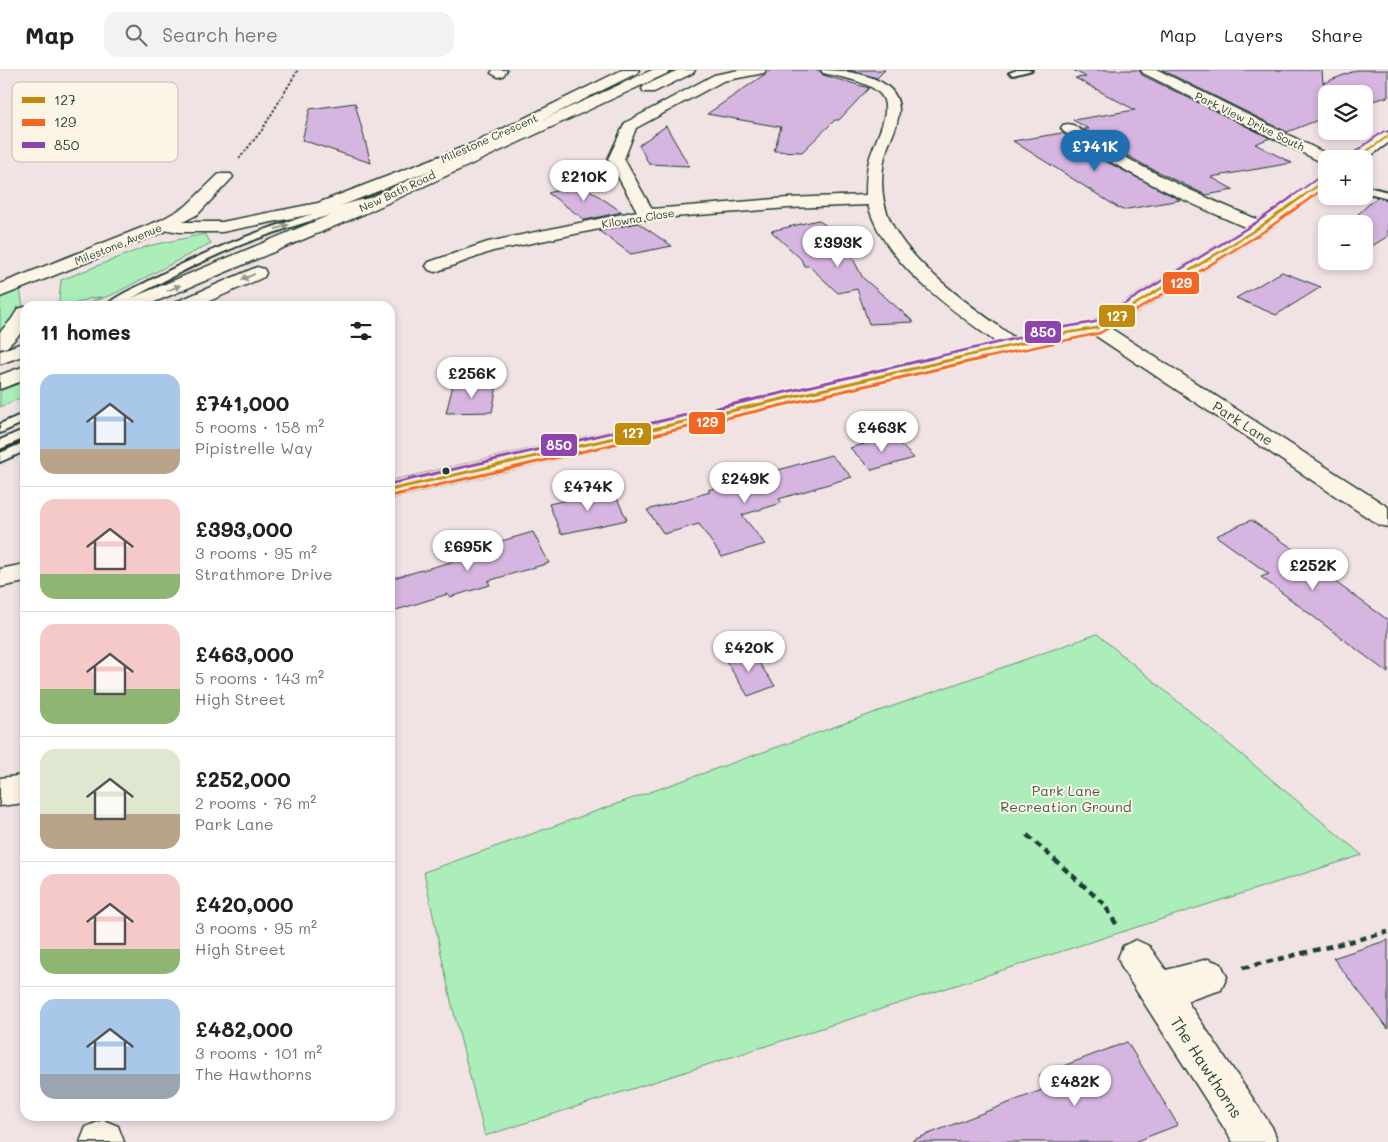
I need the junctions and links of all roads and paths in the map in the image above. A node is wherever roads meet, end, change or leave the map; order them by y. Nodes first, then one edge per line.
1 (298, 70) edge
2 (632, 70) edge
3 (663, 70) edge
4 (688, 70) edge
5 (759, 70) edge
6 (828, 70) edge
7 (1028, 70) edge
8 (1148, 70) edge
9 (1012, 73) dead end
10 (1068, 136) dead end
11 (1388, 136) edge
12 (1369, 150) edge
13 (1318, 155) edge
14 (225, 178) joint
15 (1318, 186) edge
16 (1373, 191) edge
17 (1178, 193) junction
18 (1388, 195) edge
19 (388, 196) junction
20 (1159, 199) dead end
21 (875, 200) junction
22 (391, 212) dead end
23 (647, 214) junction
24 (167, 224) junction
25 (1260, 227) junction
26 (274, 266) dead end
27 (435, 266) dead end
28 (22, 283) junction
29 (0, 291) edge
30 (29, 301) edge
31 (119, 301) edge
32 (141, 301) edge
33 (194, 301) edge
34 (20, 323) edge
35 (1097, 328) junction
36 (0, 343) edge
37 (1013, 346) junction
38 (20, 350) edge
39 (0, 358) edge
40 (20, 374) edge
41 (0, 383) edge
42 (20, 420) edge
43 (0, 429) edge
44 (20, 436) edge
45 (0, 445) edge
46 (20, 448) edge
47 (0, 458) edge
48 (395, 489) edge
49 (1388, 519) edge
50 (20, 575) edge
51 (0, 578) edge
52 (20, 790) edge
53 (0, 792) edge
54 (1027, 834) dead end
55 (1388, 932) edge
56 (1136, 958) joint
57 (1208, 977) joint
58 (1158, 991) junction
59 (1257, 1142) edge

1 - 14 path
2 - 24 street, Milestone Crescent
3 - 19 street, New Bath Road
4 - 22 street, New Bath Road
5 - 23 street
6 - 21 street
7 - 9 lane
8 - 13 street, Park View Drive South
10 - 17 street
11 - 12 street
14 - 24 street, Milestone Avenue
15 - 25 street
16 - 18 lane
17 - 20 street
17 - 25 street
31 -> 19 lane
32 -> 19 street, New Bath Road
21 - 23 street, Kilowna Close
21 - 37 street
23 - 27 street, Kilowna Close
24 - 28 street, Milestone Avenue
25 - 35 street
26 -> 33 street
28 - 29 street, Milestone Avenue
28 - 30 street
34 - 36 street
35 - 37 street
35 - 49 street, Park Lane
37 - 48 street
38 - 39 street
40 - 41 street
42 - 43 lane
44 - 45 lane
46 - 47 lane
50 - 51 street
52 - 53 street
54 - 56 path
55 - 57 path
56 - 58 street, The Hawthorns
57 - 58 street
58 - 59 street, The Hawthorns

